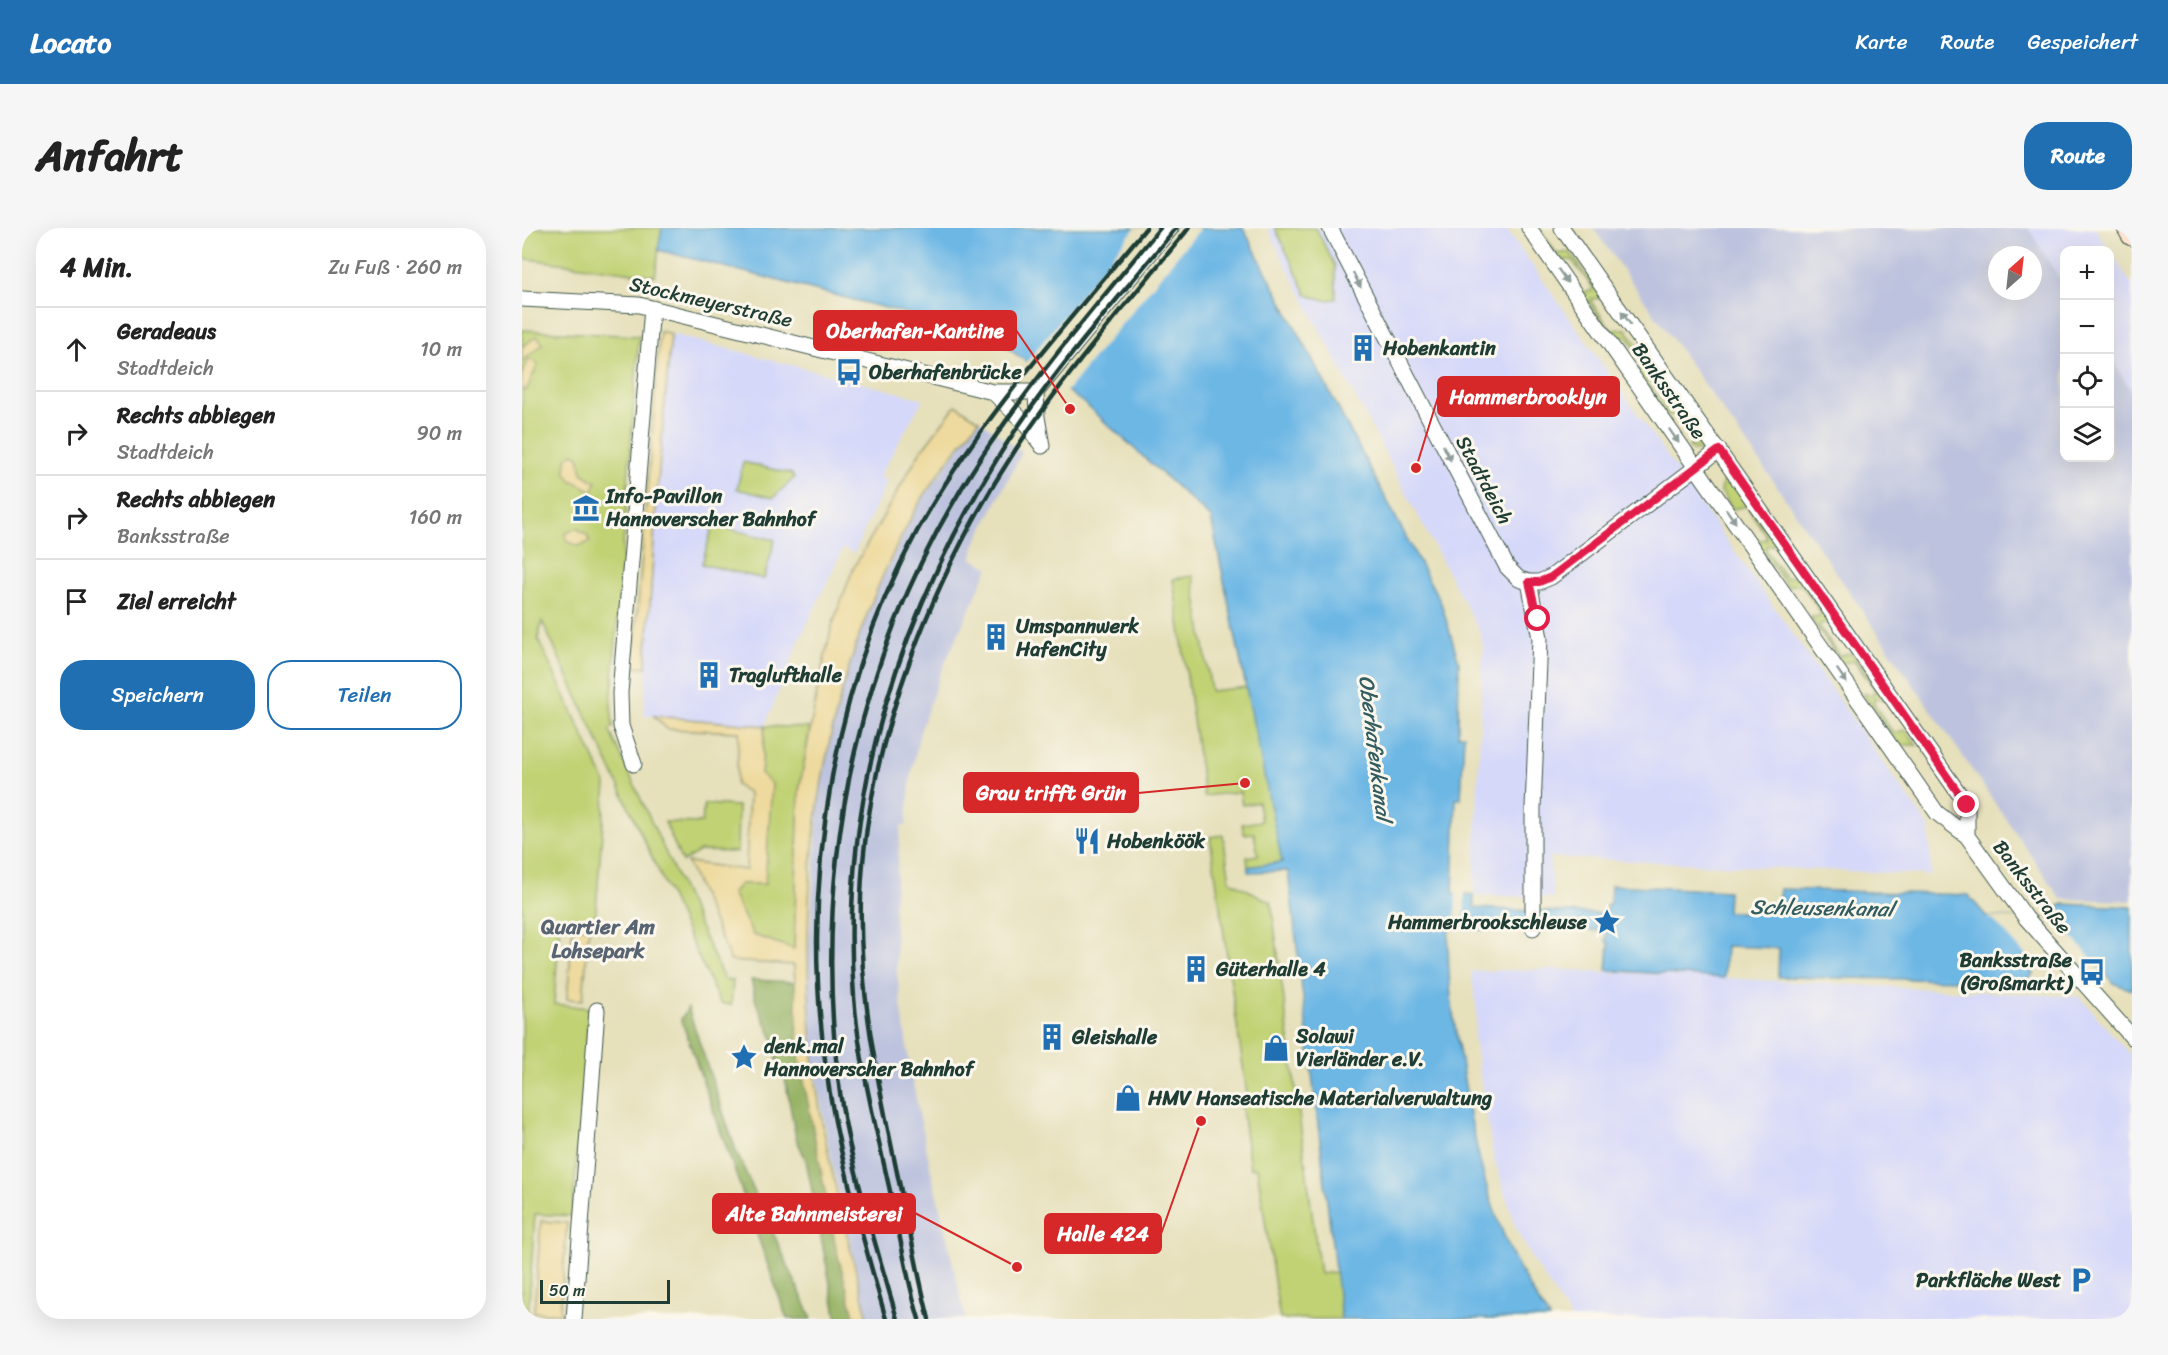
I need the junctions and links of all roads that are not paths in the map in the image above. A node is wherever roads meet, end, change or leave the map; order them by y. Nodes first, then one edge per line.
1 (1171, 228) edge
2 (1330, 228) edge
3 (1529, 228) edge
4 (1563, 228) edge
5 (2128, 228) edge
6 (2132, 235) edge
7 (522, 299) edge
8 (652, 308) junction
9 (993, 392) junction
10 (1036, 392) junction
11 (1719, 450) junction
12 (1697, 468) junction
13 (1529, 582) junction
14 (634, 764) dead end
15 (1967, 836) junction
16 (1533, 928) dead end
17 (597, 1010) dead end
18 (2132, 1037) edge
19 (573, 1319) edge

1 - 10 street
2 -> 13 street, Stadtdeich
3 -> 12 street, Banksstraße
11 -> 4 street, Banksstraße
5 - 6 main road
7 - 8 street, Stockmeyerstraße
8 - 9 street, Stockmeyerstraße
8 - 14 street
9 - 10 street, Stockmeyerstraße
9 - 10 street
11 - 12 street
11 - 15 street, Banksstraße
12 - 13 street
12 -> 15 street, Banksstraße
13 - 16 street
15 - 18 street, Banksstraße
17 - 19 street

